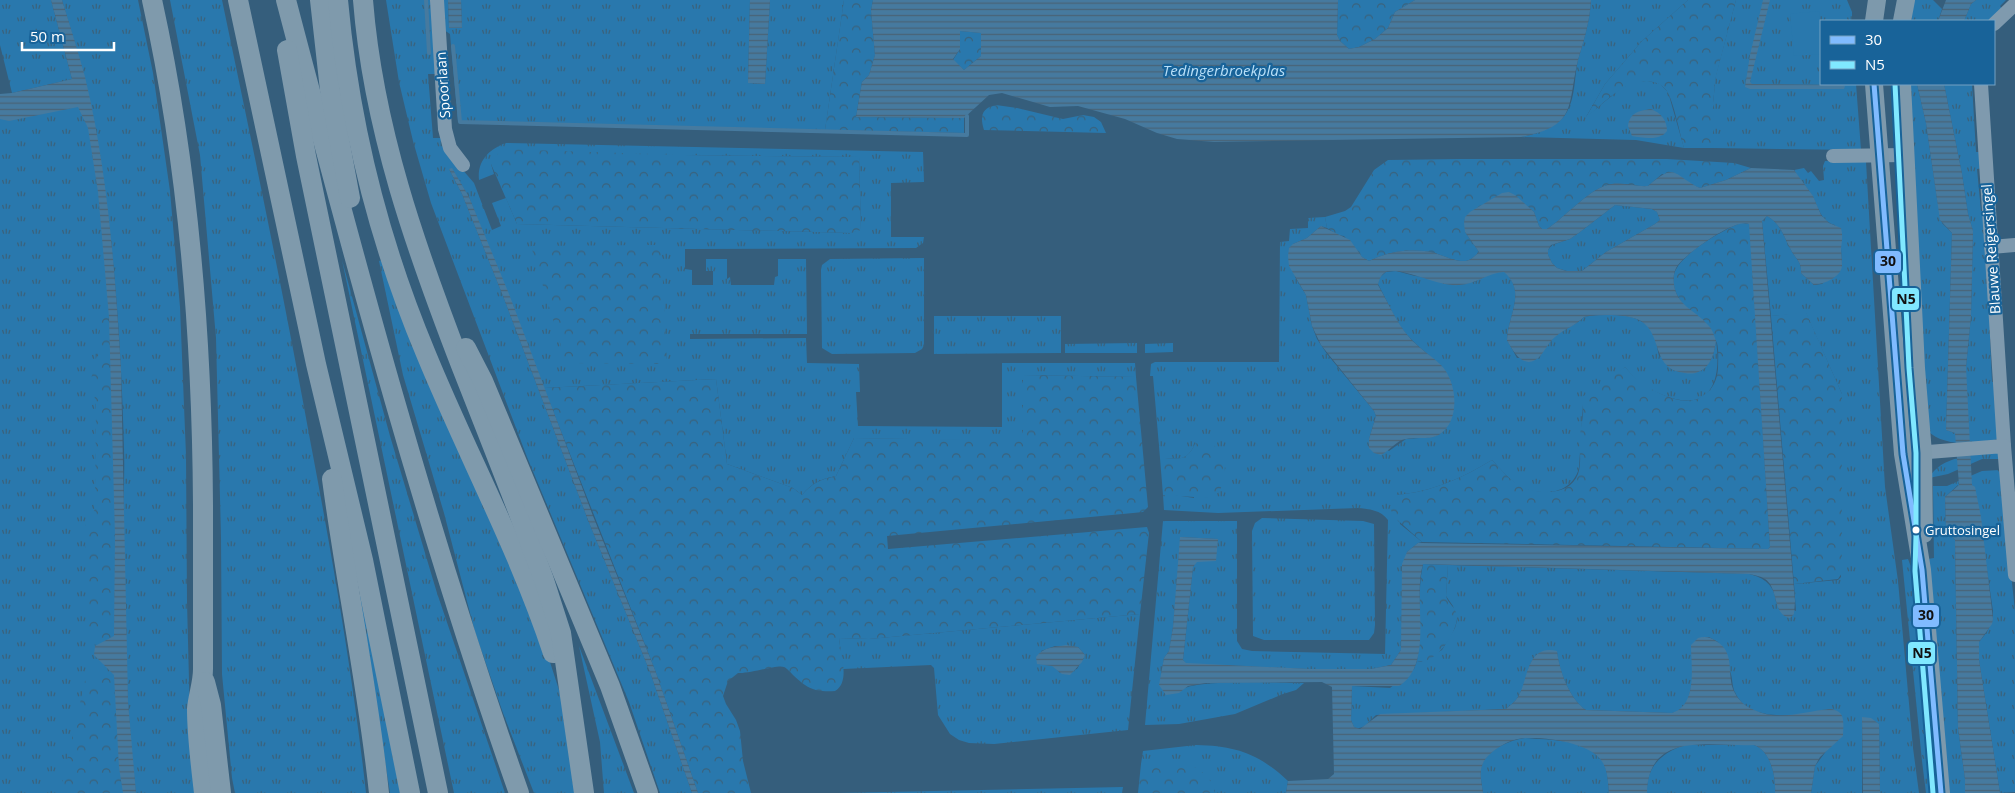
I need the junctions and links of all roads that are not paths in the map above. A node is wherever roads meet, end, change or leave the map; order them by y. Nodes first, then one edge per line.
1 (152, 0) edge
2 (238, 0) edge
3 (278, 0) edge
4 (286, 0) edge
5 (320, 0) edge
6 (338, 0) edge
7 (363, 0) edge
8 (437, 0) edge
9 (1877, 0) edge
10 (1906, 0) edge
11 (2015, 4) edge
12 (1874, 20) edge
13 (1902, 20) edge
14 (1995, 23) edge
15 (1874, 85) edge
16 (1902, 85) edge
17 (1981, 85) edge
18 (1880, 155) junction
19 (1905, 155) junction
20 (1833, 156) dead end
21 (463, 165) dead end
22 (2015, 245) edge
23 (1991, 247) junction
24 (424, 267) junction
25 (368, 306) junction
26 (316, 364) junction
27 (2009, 415) edge
28 (2004, 446) junction
29 (1923, 453) junction
30 (1904, 454) junction
31 (2011, 478) edge
32 (1922, 570) junction
33 (2015, 575) edge
34 (203, 673) junction
35 (572, 707) junction
36 (204, 793) edge
37 (221, 793) edge
38 (379, 793) edge
39 (410, 793) edge
40 (438, 793) edge
41 (519, 793) edge
42 (584, 793) edge
43 (648, 793) edge
44 (1941, 793) edge

1 - 34 highway
2 - 26 highway
3 - 40 highway
4 - 25 highway
5 - 25 highway
6 - 35 highway
7 - 24 highway
8 - 21 street, Spoorlaan
9 - 12 main road
10 - 13 main road
11 - 14 street
15 - 18 main road
16 - 19 main road
17 - 23 street, Blauwe Reigersingel
18 - 19 street
18 - 20 street
18 - 30 main road
19 - 29 main road
22 - 23 street
23 - 27 street, Blauwe Reigersingel
24 - 35 highway
24 - 43 highway
25 - 41 highway
26 - 38 highway
26 - 39 highway
27 - 28 street
28 - 29 street
28 - 31 street
29 - 30 street
29 - 32 main road
30 - 32 main road
31 - 33 street
32 - 44 main road
34 - 36 highway
34 - 37 highway
35 - 42 highway

